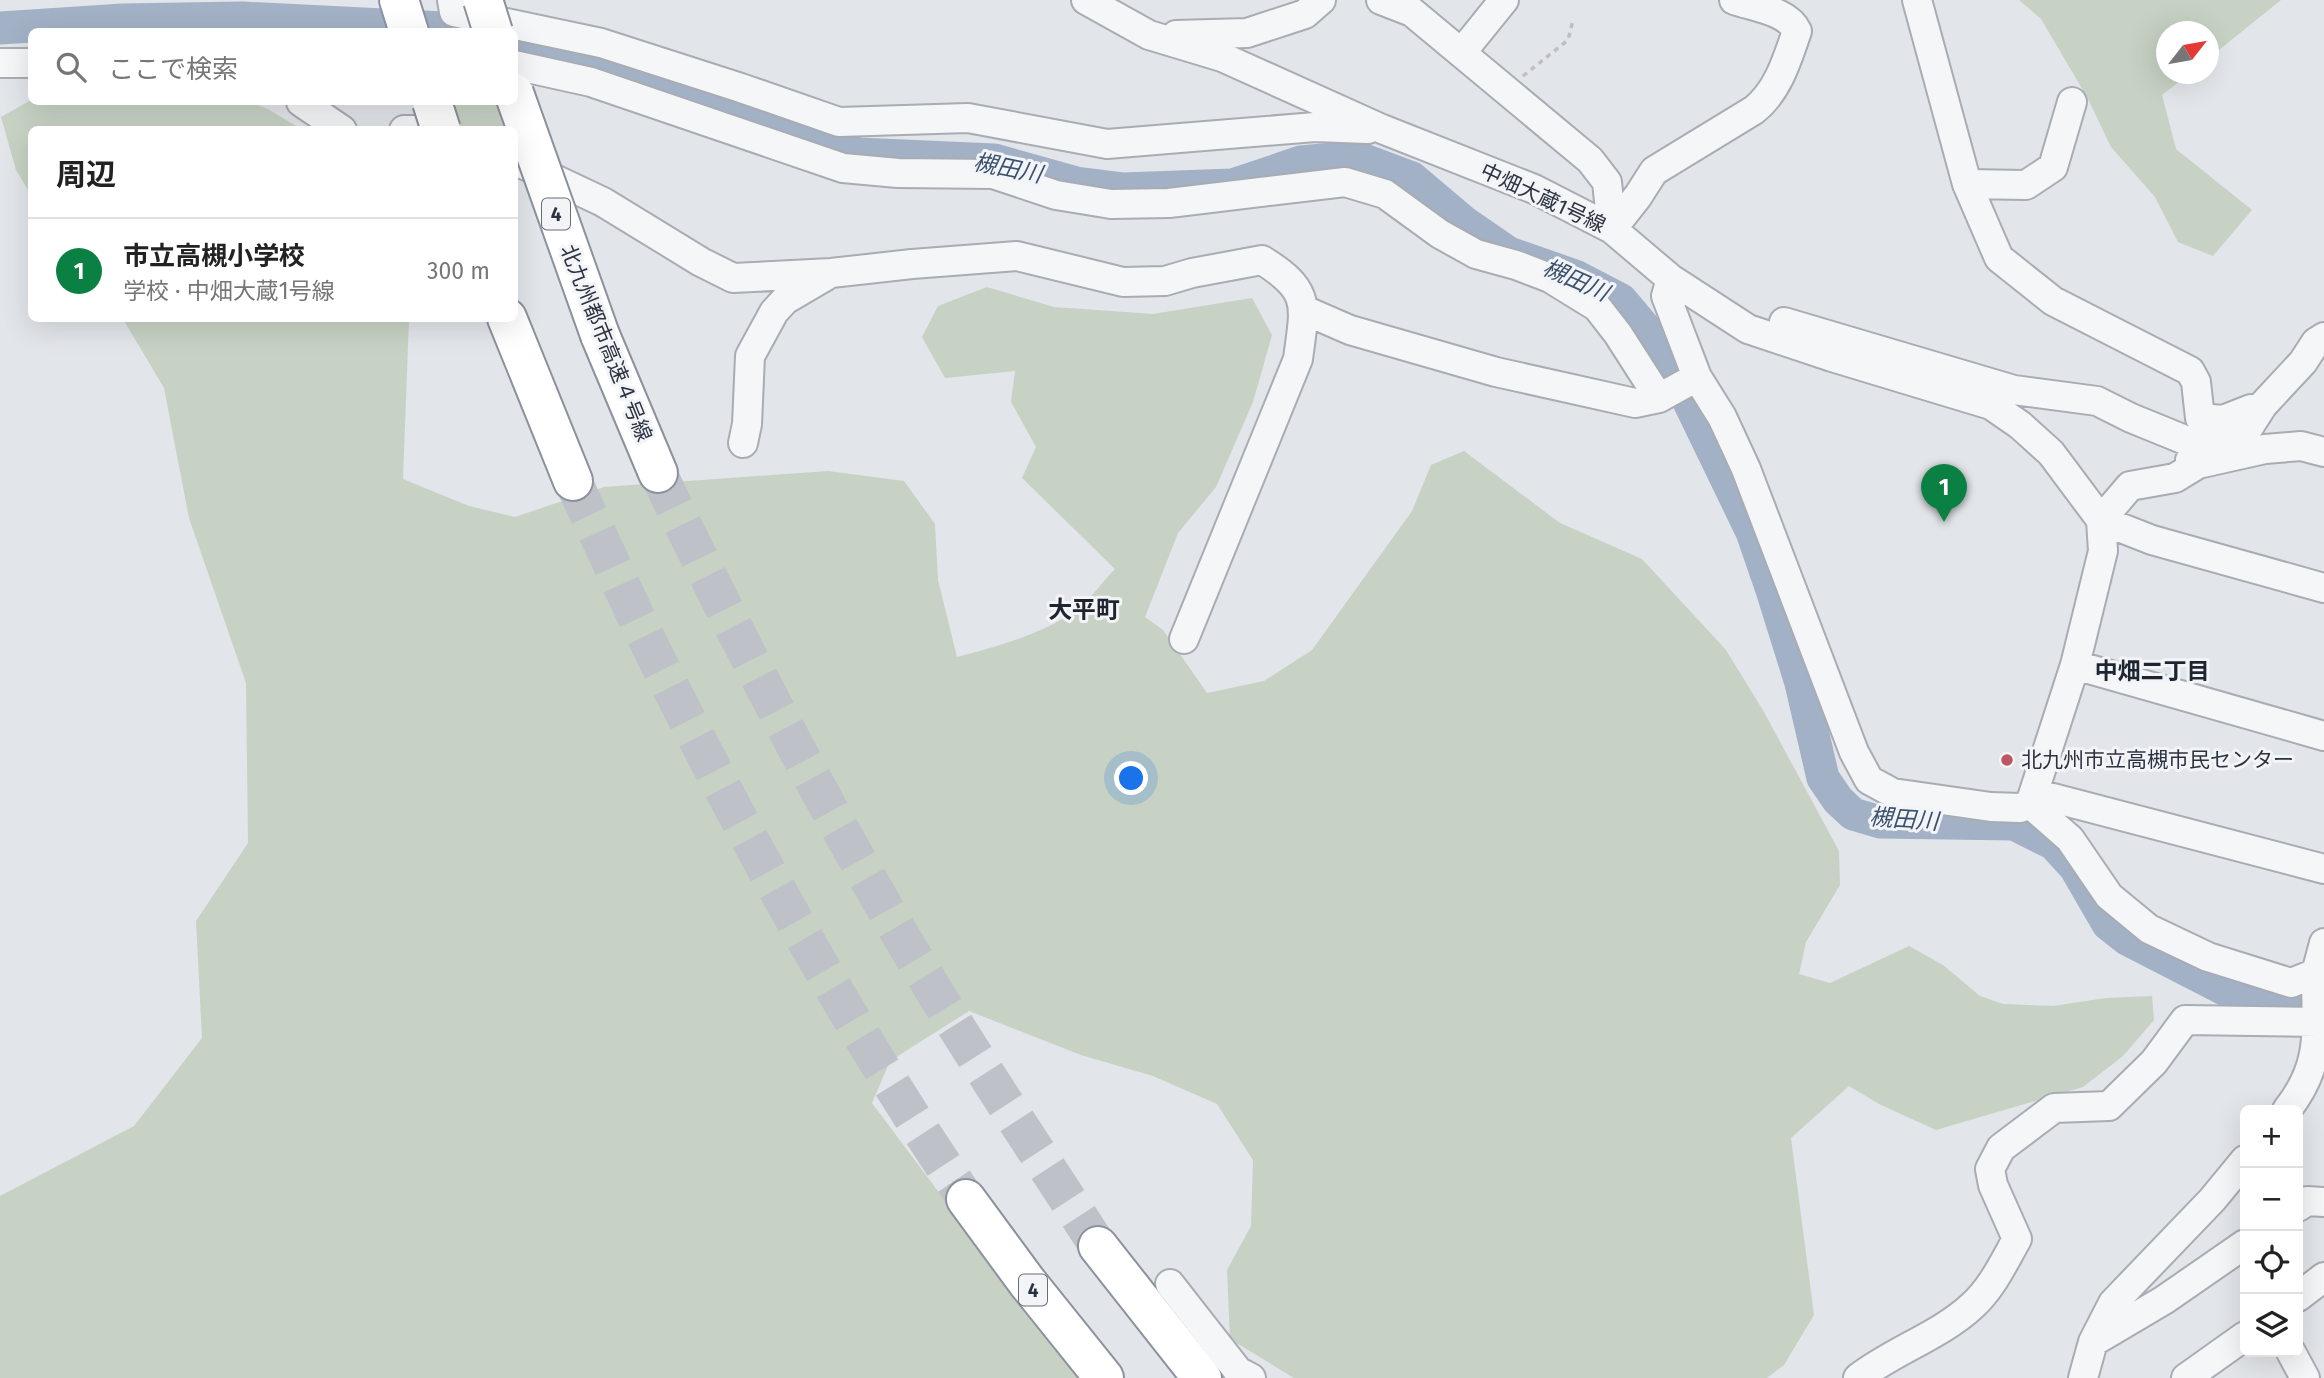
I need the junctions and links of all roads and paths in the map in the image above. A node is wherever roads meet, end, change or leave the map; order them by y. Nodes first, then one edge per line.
1 (399, 0) edge
2 (1086, 0) edge
3 (1321, 0) edge
4 (1381, 0) edge
5 (1504, 0) edge
6 (1734, 0) edge
7 (1917, 0) edge
8 (1413, 6) edge
9 (460, 11) edge
10 (1573, 20) dead end
11 (408, 28) edge
12 (488, 28) edge
13 (1149, 35) junction
14 (1462, 52) junction
15 (0, 63) edge
16 (28, 63) edge
17 (518, 66) edge
18 (1506, 89) junction
19 (2072, 102) dead end
20 (305, 105) edge
21 (432, 105) edge
22 (434, 105) edge
23 (518, 105) edge
24 (336, 126) edge
25 (427, 126) edge
26 (440, 126) edge
27 (1382, 129) junction
28 (518, 162) edge
29 (1967, 184) junction
30 (1612, 229) junction
31 (831, 273) junction
32 (1671, 279) junction
33 (1696, 294) junction
34 (1304, 310) junction
35 (511, 328) edge
36 (2324, 337) edge
37 (1698, 377) junction
38 (1661, 396) junction
39 (2263, 405) junction
40 (2131, 418) junction
41 (743, 443) dead end
42 (2324, 452) edge
43 (2199, 464) junction
44 (658, 473) tunnel mouth
45 (573, 481) tunnel mouth
46 (2101, 520) junction
47 (2324, 588) edge
48 (1184, 639) dead end
49 (2075, 665) junction
50 (2324, 736) edge
51 (2032, 799) junction
52 (2324, 869) edge
53 (2324, 943) edge
54 (2319, 974) edge
55 (2317, 1018) junction
56 (2291, 1105) edge
57 (2240, 1166) edge
58 (966, 1199) tunnel mouth
59 (2324, 1202) edge
60 (2303, 1204) edge
61 (1098, 1246) tunnel mouth
62 (2240, 1247) edge
63 (2324, 1277) edge
64 (1170, 1284) dead end
65 (2302, 1294) edge
66 (2240, 1340) edge
67 (2093, 1342) junction
68 (2294, 1357) edge
69 (1104, 1378) edge
70 (1202, 1378) edge
71 (1251, 1378) edge
72 (1858, 1378) edge
73 (2083, 1378) edge
74 (2186, 1378) edge
75 (2305, 1378) edge

1 - 11 highway
2 - 13 street, 中畑大蔵1号線
3 - 13 street
4 - 8 street
5 - 14 street
6 - 30 street
7 - 29 street
8 - 14 street
9 - 12 highway, bridge
9 - 27 street
10 - 18 path
13 - 27 street, 中畑大蔵1号線
14 - 18 street
15 - 16 street
17 - 38 street
18 - 30 street
19 - 29 street
20 - 24 street
21 - 25 street
22 - 26 highway, bridge
23 - 44 highway, 北九州都市高速４号線 / 4, bridge
27 - 30 street, 中畑大蔵1号線
28 - 31 street
29 - 39 street
30 - 32 street, 中畑大蔵1号線
31 - 34 street
31 - 41 street
32 - 33 street, 中畑大蔵1号線
32 - 37 street
33 - 40 street
33 - 46 street, 中畑大蔵1号線
34 - 38 street
34 - 48 street
35 - 45 highway
36 - 39 street
37 - 38 street
37 - 51 street
39 - 40 street
40 - 43 street
42 - 43 street
43 - 46 street
46 - 47 street
46 - 49 street
49 - 50 street
49 - 51 street
51 - 52 street
51 - 54 street
53 - 54 street
54 - 55 street
55 - 56 street
55 - 72 street
57 - 67 street
58 - 69 highway, 4
59 - 60 street
61 - 70 highway
62 - 67 street
63 - 65 street
64 - 71 street
66 - 74 street
67 - 73 street
68 - 75 street

